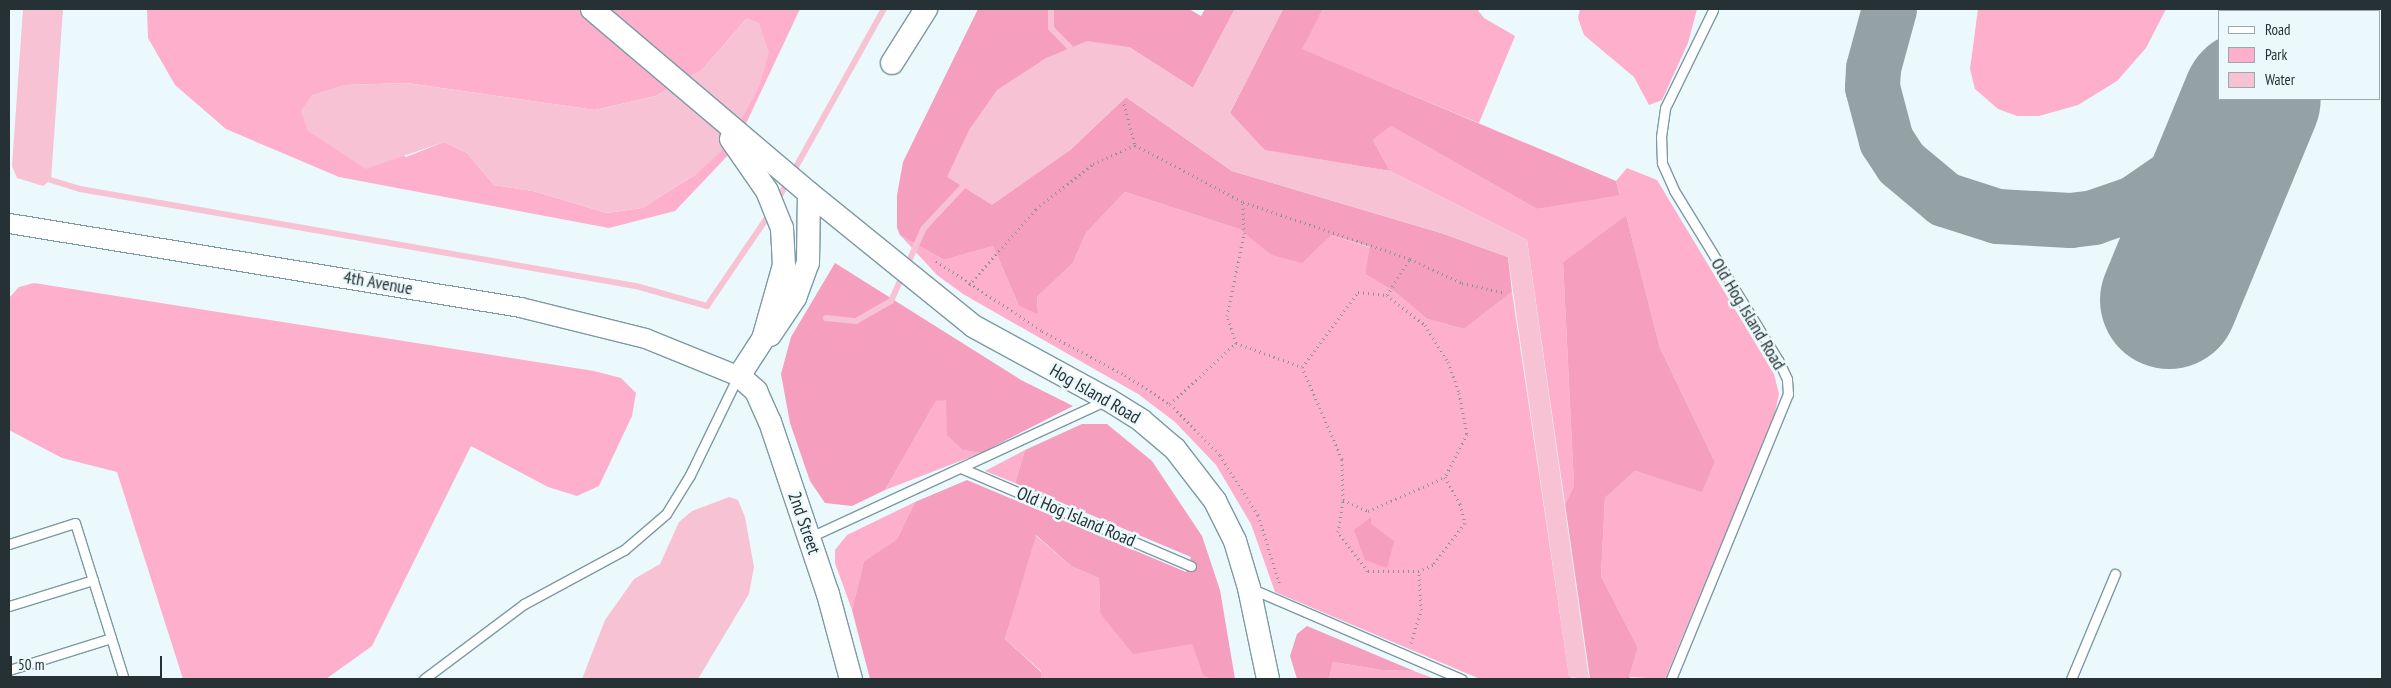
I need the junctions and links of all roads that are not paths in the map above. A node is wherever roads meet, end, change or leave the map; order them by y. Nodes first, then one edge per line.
1 (592, 9) edge
2 (926, 9) edge
3 (1713, 10) edge
4 (892, 62) dead end
5 (687, 87) junction
6 (805, 189) junction
7 (9, 223) edge
8 (763, 339) junction
9 (739, 376) junction
10 (1109, 400) junction
11 (961, 468) junction
12 (808, 538) junction
13 (9, 544) edge
14 (1191, 566) dead end
15 (2115, 574) dead end
16 (93, 580) junction
17 (1249, 588) junction
18 (9, 606) edge
19 (111, 638) junction
20 (9, 670) edge
21 (124, 679) edge
22 (424, 679) edge
23 (850, 679) edge
24 (1268, 679) edge
25 (1461, 679) edge
26 (1671, 679) edge
27 (2071, 679) edge

1 - 5 street
2 - 4 street
3 - 26 lane, Old Hog Island Road
5 - 6 street, Hog Island Road
5 - 8 street
6 - 8 street
6 - 10 street, Hog Island Road
7 - 9 street, 4th Avenue
8 - 9 street
9 - 12 street, 2nd Street
9 - 22 lane
10 - 11 lane
10 - 17 street, Hog Island Road
11 - 12 lane
11 - 14 lane, Old Hog Island Road
12 - 23 street, 2nd Street
13 - 16 lane
15 - 27 lane
16 - 18 lane
16 - 19 lane
17 - 24 street, Hog Island Road
17 - 25 lane
19 - 20 lane
19 - 21 lane

